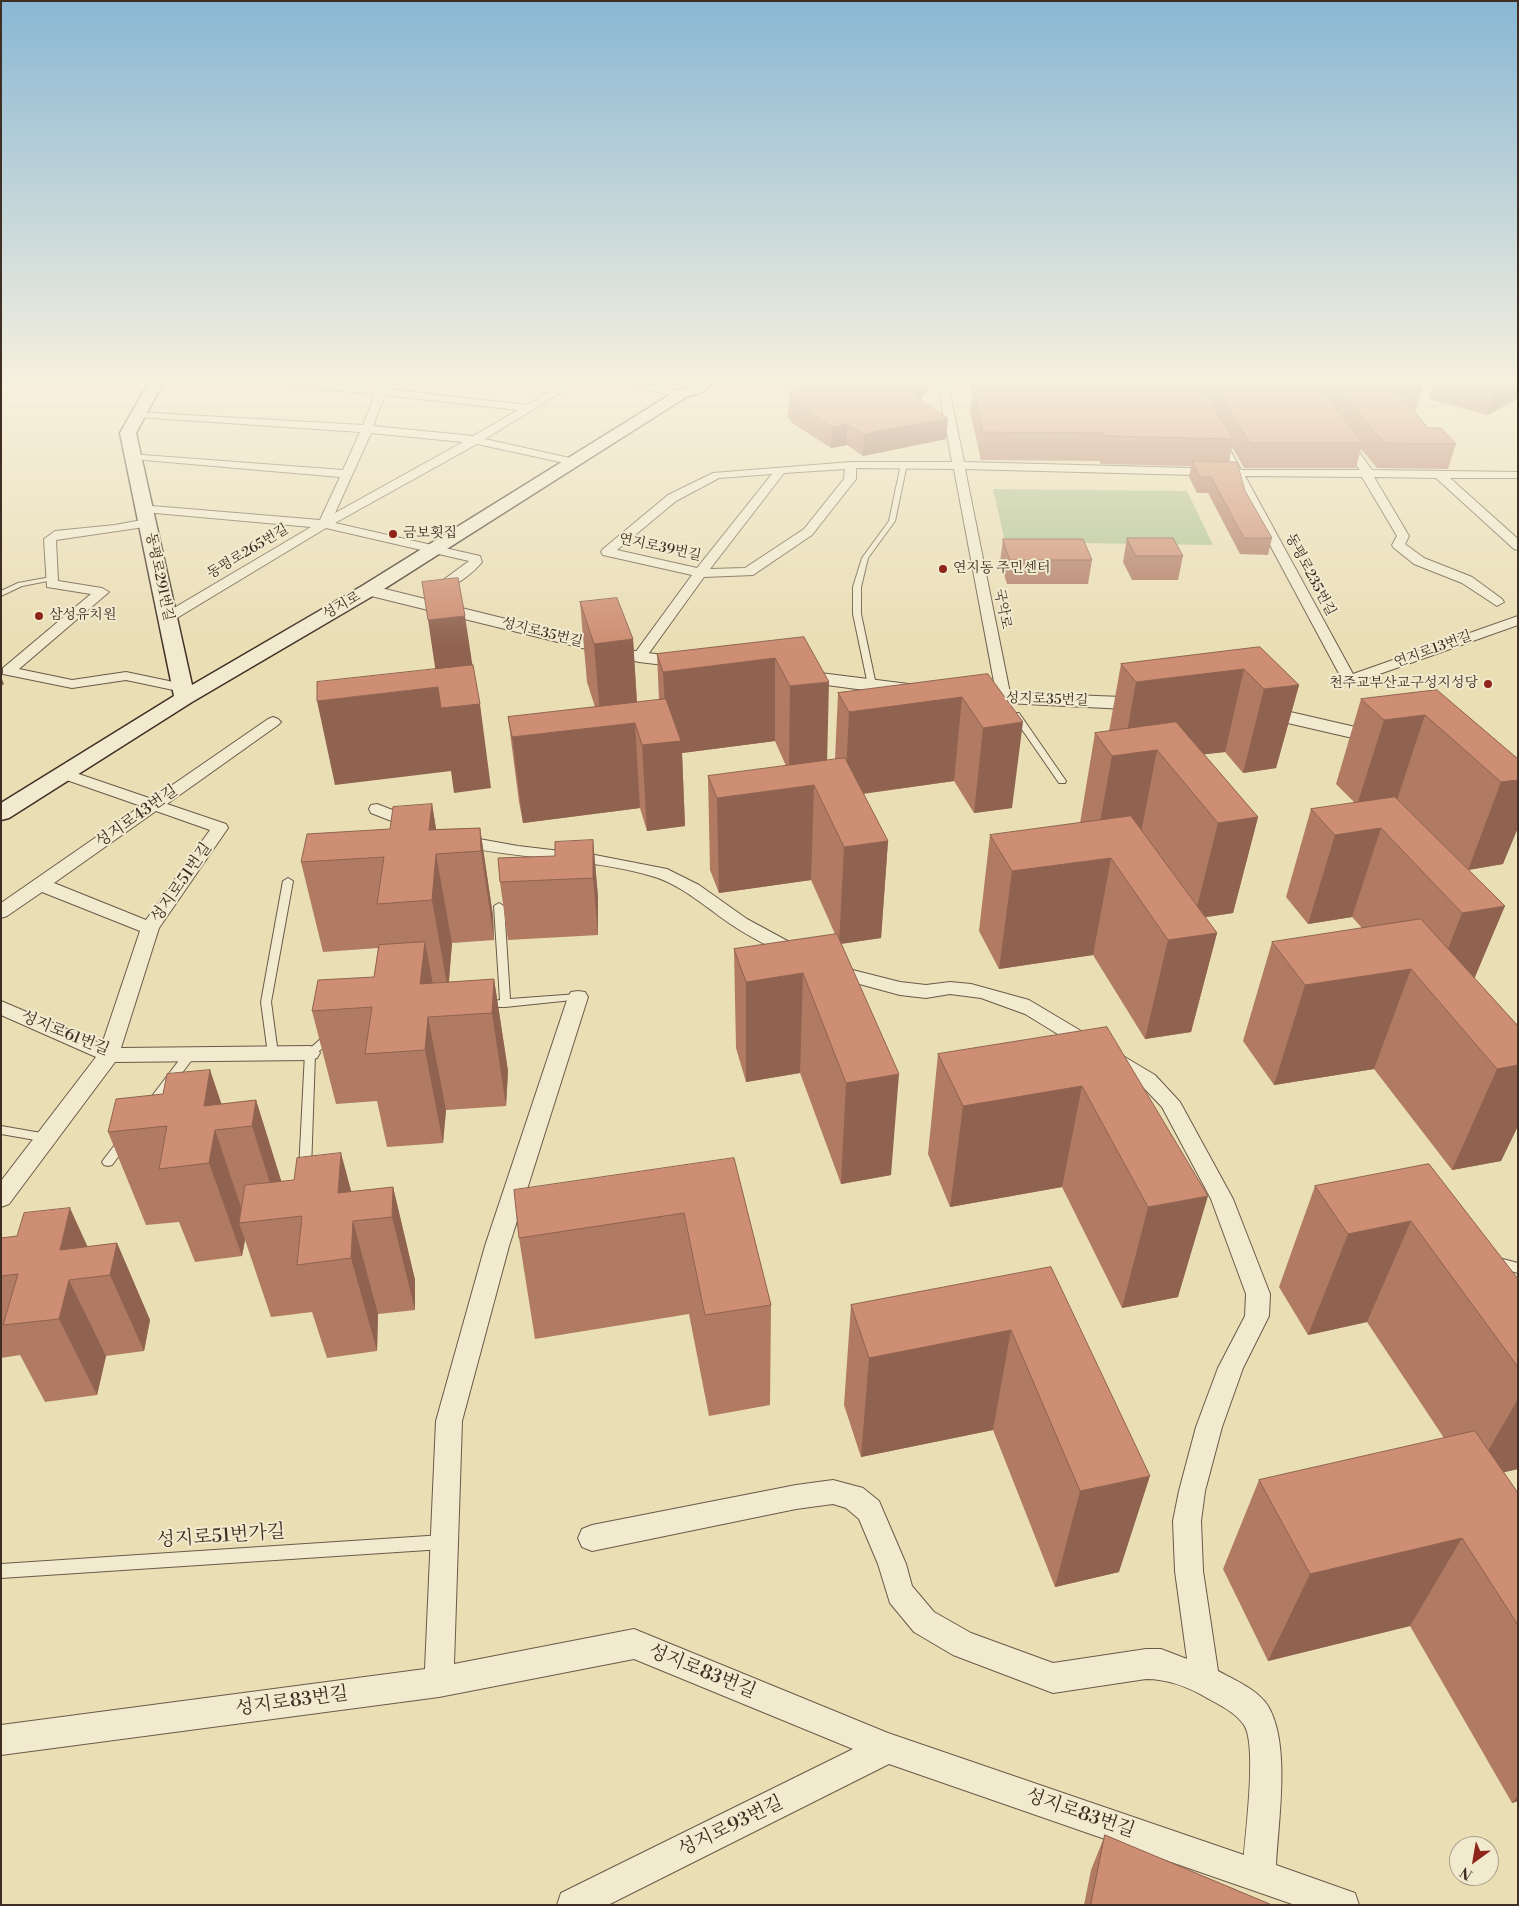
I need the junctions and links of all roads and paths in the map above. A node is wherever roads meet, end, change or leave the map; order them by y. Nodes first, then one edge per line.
1 (135, 468) edge
2 (277, 468) edge
3 (350, 468) edge
4 (425, 468) edge
5 (564, 468) edge
6 (817, 468) edge
7 (851, 468) edge
8 (903, 468) edge
9 (960, 468) edge
10 (1037, 468) edge
11 (1235, 468) edge
12 (1365, 468) edge
13 (781, 470) junction
14 (1238, 473) junction
15 (347, 474) junction
16 (1367, 474) junction
17 (1440, 475) junction
18 (1518, 476) edge
19 (145, 516) junction
20 (324, 524) junction
21 (1518, 546) edge
22 (434, 549) junction
23 (700, 573) junction
24 (52, 579) junction
25 (369, 590) junction
26 (1, 594) edge
27 (416, 602) junction
28 (1497, 602) dead end
29 (168, 618) junction
30 (1518, 620) edge
31 (639, 657) junction
32 (707, 665) edge
33 (775, 673) edge
34 (1349, 680) joint
35 (872, 685) junction
36 (184, 693) junction
37 (937, 693) edge
38 (956, 696) edge
39 (1004, 698) junction
40 (1168, 705) edge
41 (1246, 709) edge
42 (273, 722) dead end
43 (1402, 744) edge
44 (64, 774) junction
45 (1062, 781) dead end
46 (154, 805) junction
47 (377, 809) dead end
48 (1, 813) edge
49 (288, 881) dead end
50 (39, 884) junction
51 (499, 906) edge
52 (1, 912) edge
53 (150, 928) junction
54 (578, 997) joint
55 (505, 1004) junction
56 (475, 1006) edge
57 (1, 1007) edge
58 (341, 1029) edge
59 (190, 1054) junction
60 (273, 1054) junction
61 (310, 1054) junction
62 (109, 1055) junction
63 (143, 1116) edge
64 (1, 1130) edge
65 (132, 1131) edge
66 (47, 1138) junction
67 (108, 1162) edge
68 (305, 1181) edge
69 (1, 1198) edge
70 (1481, 1258) edge
71 (1518, 1268) edge
72 (592, 1538) dead end
73 (444, 1542) junction
74 (1, 1572) edge
75 (1205, 1680) junction
76 (440, 1682) junction
77 (1, 1740) edge
78 (888, 1748) junction
79 (1259, 1876) junction
80 (573, 1905) edge
81 (1344, 1905) edge

1 - 19 main road, 동평로291번길
2 - 15 street
3 - 15 street
4 - 20 street, 동평로265번길
5 - 22 main road, 성지로
6 - 13 street
7 - 23 street, 연지로39번길
8 - 35 lane
9 - 39 street, 국악로
10 - 14 street
11 - 14 street, 동평로235번길
12 - 16 street
13 - 23 street
13 - 23 street, 연지로39번길
14 - 16 street
14 - 34 street, 동평로235번길
15 - 20 street
16 - 17 street
16 - 28 street
17 - 18 street
17 - 21 street
19 - 20 street
19 - 24 street
19 - 29 main road, 동평로291번길
20 - 22 street
20 - 29 street, 동평로265번길
22 - 25 main road, 성지로
22 - 27 street
23 - 31 street
24 - 26 lane
24 - 36 street
25 - 27 street, 성지로35번길
25 - 36 main road, 성지로
27 - 31 street, 성지로35번길
29 - 36 main road, 동평로291번길
30 - 34 street, 연지로13번길
31 - 32 street, 성지로35번길
33 - 35 street
35 - 37 street
36 - 44 main road, 성지로
38 - 39 street, 성지로35번길
39 - 40 street, 성지로35번길
39 - 45 lane
41 - 43 street
42 - 46 street, 성지로43번길
44 - 46 street, 성지로51번길
44 - 48 main road, 성지로
46 - 50 street, 성지로43번길
46 - 53 street, 성지로51번길
47 - 75 street
49 - 60 lane
50 - 52 street, 성지로43번길
50 - 53 street
51 - 55 lane
53 - 62 street, 성지로51번길
54 - 55 lane
54 - 73 street
55 - 56 lane
57 - 62 street, 성지로61번길
58 - 61 lane
59 - 60 street, 성지로61번길
59 - 62 street, 성지로61번길
59 - 63 lane
60 - 61 street, 성지로61번길
61 - 68 lane
62 - 66 street, 성지로51번길
64 - 66 lane
65 - 67 lane
66 - 69 street, 성지로51번길
70 - 71 lane
72 - 75 street
73 - 74 lane, 성지로51번가길
73 - 76 street
75 - 79 street
76 - 77 street, 성지로83번길
76 - 78 street, 성지로83번길
78 - 79 street, 성지로83번길
78 - 80 street, 성지로93번길
79 - 81 street, 성지로83번길

